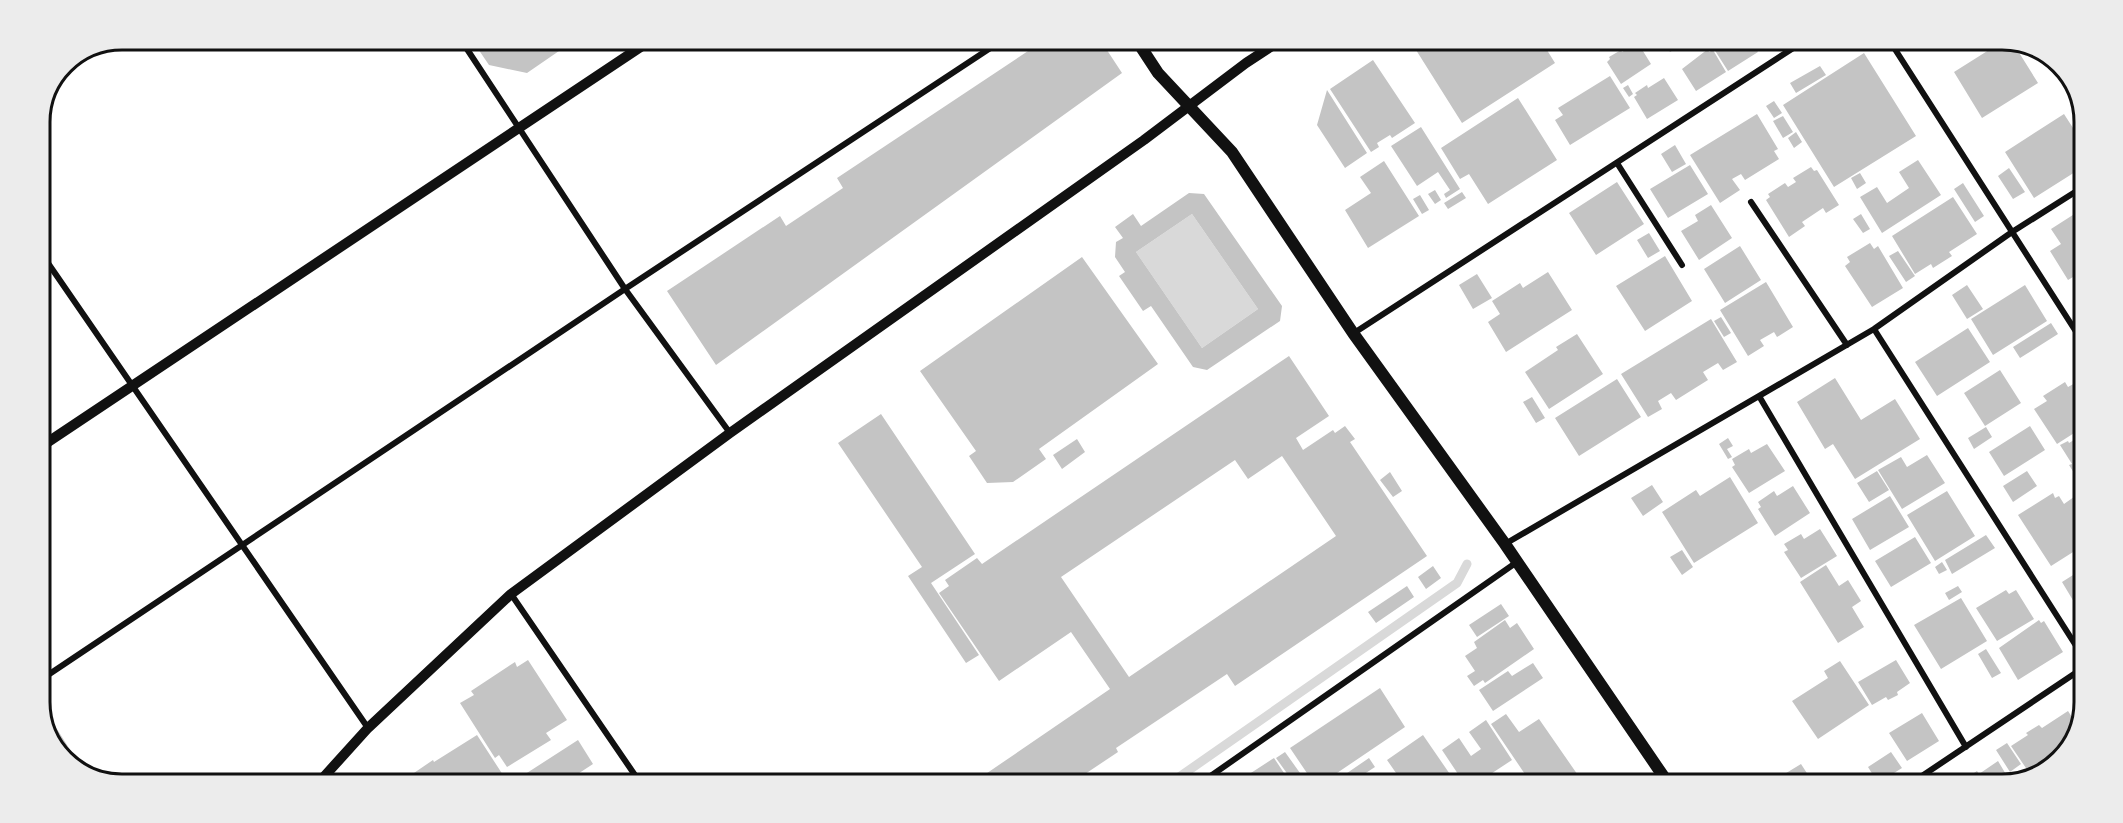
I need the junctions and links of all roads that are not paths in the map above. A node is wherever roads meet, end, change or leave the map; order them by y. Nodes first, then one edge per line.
1 (468, 50) edge
2 (636, 50) edge
3 (987, 50) edge
4 (1143, 50) edge
5 (1266, 50) edge
6 (1790, 50) edge
7 (1895, 50) edge
8 (1188, 106) junction
9 (520, 128) junction
10 (1617, 163) junction
11 (2073, 193) edge
12 (1751, 202) dead end
13 (2012, 232) junction
14 (1682, 265) dead end
15 (50, 266) edge
16 (625, 289) junction
17 (2073, 328) edge
18 (1874, 329) junction
19 (1353, 333) junction
20 (1847, 345) junction
21 (133, 385) junction
22 (1759, 396) junction
23 (730, 433) junction
24 (50, 441) edge
25 (1504, 544) junction
26 (242, 545) junction
27 (1517, 562) junction
28 (511, 594) junction
29 (2074, 642) edge
30 (50, 674) edge
31 (2074, 674) edge
32 (368, 728) junction
33 (1966, 747) junction
34 (326, 774) edge
35 (634, 774) edge
36 (1213, 774) edge
37 (1662, 774) edge
38 (1925, 774) edge

1 - 9 street
2 - 9 street
3 - 16 street
4 - 8 main road
5 - 8 street
6 - 10 street
7 - 13 street
8 - 19 main road
8 - 23 street
9 - 16 street
9 - 21 street
10 - 14 street
10 - 19 street
11 - 13 street
12 - 20 street
13 - 17 street
13 - 18 street
15 - 21 street
16 - 23 street
16 - 26 street
18 - 20 street
18 - 29 street
19 - 25 main road
20 - 22 street
21 - 24 street
21 - 26 street
22 - 25 street
22 - 33 street
23 - 28 street
25 - 27 main road
26 - 30 street
26 - 32 street
27 - 36 street
27 - 37 main road
28 - 32 street
28 - 35 street
31 - 33 street
32 - 34 street
33 - 38 street

